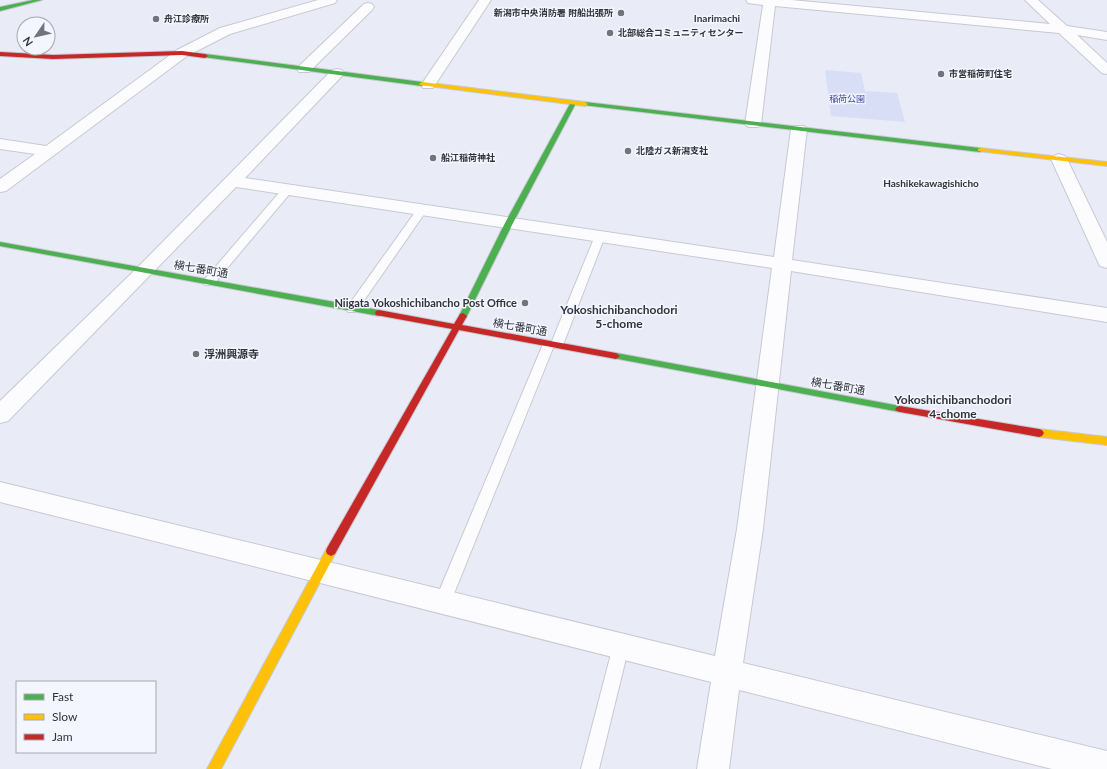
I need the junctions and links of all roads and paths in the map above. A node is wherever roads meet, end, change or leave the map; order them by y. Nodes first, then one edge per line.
1 (40, 0) edge
2 (331, 0) edge
3 (485, 0) edge
4 (752, 0) edge
5 (1031, 0) edge
6 (769, 2) junction
7 (814, 3) edge
8 (368, 7) dead end
9 (0, 9) edge
10 (1061, 29) junction
11 (1107, 36) edge
12 (182, 53) junction
13 (0, 54) edge
14 (304, 69) junction
15 (1107, 70) edge
16 (337, 73) junction
17 (428, 85) junction
18 (573, 103) junction
19 (753, 124) junction
20 (799, 129) junction
21 (0, 144) edge
22 (48, 151) junction
23 (1059, 159) junction
24 (1107, 164) edge
25 (232, 181) junction
26 (0, 187) edge
27 (288, 189) junction
28 (422, 210) junction
29 (509, 223) junction
30 (600, 236) junction
31 (0, 244) edge
32 (1107, 262) edge
33 (782, 266) junction
34 (145, 271) junction
35 (209, 282) junction
36 (352, 309) junction
37 (1107, 315) edge
38 (458, 328) junction
39 (553, 345) junction
40 (767, 385) junction
41 (0, 415) edge
42 (1107, 441) edge
43 (0, 492) edge
44 (320, 571) junction
45 (443, 602) junction
46 (620, 646) junction
47 (727, 672) junction
48 (1107, 767) edge
49 (214, 769) edge
50 (590, 769) edge
51 (713, 769) edge

1 - 9 street
2 - 12 street
3 - 17 street
4 - 6 street
5 - 10 street
6 - 7 street
6 - 19 street
7 - 10 street
8 - 14 street
10 - 11 street
10 - 15 street
12 - 13 street
12 - 14 street
12 - 22 street
14 - 16 street
16 - 17 street
16 - 25 street
17 - 18 street
18 - 19 street
18 - 29 street
19 - 20 street
20 - 23 street
20 - 33 street
21 - 22 street
22 - 26 street
23 - 24 street
23 - 32 street
25 - 27 street
25 - 34 street
27 - 28 street
27 - 35 lane
28 - 29 street
28 - 36 lane
29 - 30 street
29 - 38 street
30 - 33 street
30 - 39 lane
31 - 34 street, 横七番町通
33 - 37 street
33 - 40 street
34 - 35 street, 横七番町通
34 - 41 street
35 - 36 street, 横七番町通
36 - 38 street, 横七番町通
38 - 39 street, 横七番町通
38 - 44 street
39 - 40 street, 横七番町通
39 - 45 lane
40 - 42 street, 横七番町通
40 - 47 street
43 - 44 street
44 - 45 street
44 - 49 street
45 - 46 street
46 - 47 street
46 - 50 lane
47 - 48 street
47 - 51 street

